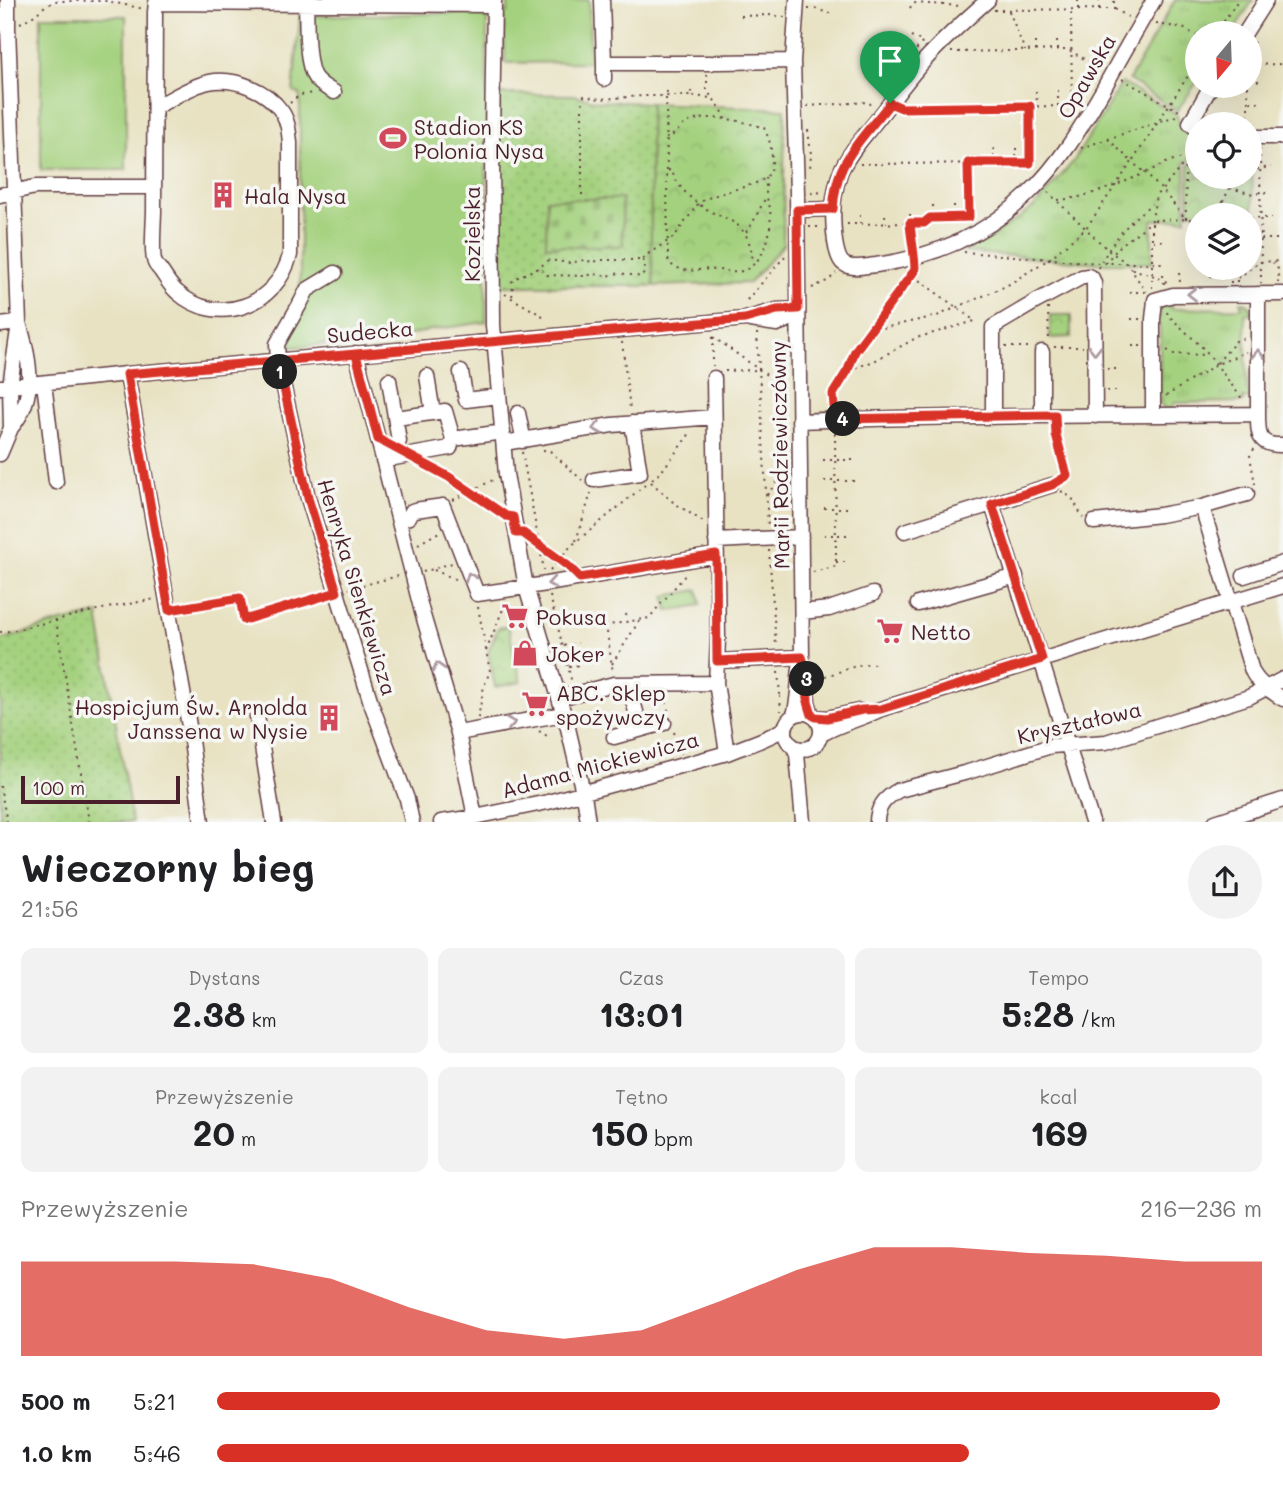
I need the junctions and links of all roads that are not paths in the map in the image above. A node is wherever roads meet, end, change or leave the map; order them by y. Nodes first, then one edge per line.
1 (8, 0) edge
2 (602, 0) edge
3 (1154, 0) edge
4 (1266, 0) edge
5 (215, 2) edge
6 (494, 2) edge
7 (306, 4) junction
8 (982, 5) edge
9 (800, 9) edge
10 (1253, 21) edge
11 (4, 28) edge
12 (793, 61) junction
13 (604, 63) junction
14 (604, 79) dead end
15 (334, 92) dead end
16 (155, 107) junction
17 (1262, 137) edge
18 (1283, 137) edge
19 (154, 187) junction
20 (7, 193) edge
21 (833, 209) junction
22 (797, 210) junction
23 (335, 273) dead end
24 (1259, 294) junction
25 (1281, 294) edge
26 (798, 312) junction
27 (745, 319) junction
28 (19, 323) junction
29 (777, 324) junction
30 (0, 326) edge
31 (494, 341) junction
32 (1045, 350) road end
33 (798, 351) junction
34 (356, 354) junction
35 (278, 361) junction
36 (461, 372) dead end
37 (127, 374) junction
38 (714, 374) road end
39 (427, 376) dead end
40 (389, 380) dead end
41 (37, 383) junction
42 (5, 387) edge
43 (499, 396) junction
44 (466, 400) junction
45 (1153, 408) junction
46 (439, 412) junction
47 (518, 414) dead end
48 (1258, 414) junction
49 (1049, 415) junction
50 (1095, 416) junction
51 (714, 417) junction
52 (993, 417) junction
53 (396, 418) junction
54 (799, 421) junction
55 (632, 423) junction
56 (11, 428) junction
57 (503, 438) junction
58 (453, 439) junction
59 (522, 441) junction
60 (1283, 445) edge
61 (0, 454) edge
62 (388, 460) junction
63 (594, 480) road end
64 (56, 482) dead end
65 (1052, 485) road end
66 (1247, 495) road end
67 (992, 504) junction
68 (1202, 507) junction
69 (399, 520) junction
70 (1094, 522) road end
71 (905, 531) dead end
72 (801, 537) junction
73 (716, 542) junction
74 (1283, 564) edge
75 (1016, 576) junction
76 (1244, 576) dead end
77 (1283, 586) edge
78 (526, 587) junction
79 (873, 594) dead end
80 (1231, 601) junction
81 (918, 604) dead end
82 (802, 612) junction
83 (802, 657) junction
84 (1042, 659) junction
85 (717, 661) junction
86 (1283, 678) edge
87 (716, 683) junction
88 (621, 684) junction
89 (1265, 687) junction
90 (559, 698) junction
91 (1283, 699) edge
92 (881, 709) junction
93 (564, 714) junction
94 (257, 716) dead end
95 (814, 716) junction
96 (787, 720) junction
97 (664, 723) dead end
98 (641, 729) junction
99 (458, 733) junction
100 (822, 734) junction
101 (614, 737) dead end
102 (1067, 744) junction
103 (792, 745) junction
104 (811, 748) junction
105 (727, 753) junction
106 (583, 793) junction
107 (1283, 800) edge
108 (803, 815) edge
109 (475, 817) junction
110 (202, 822) edge
111 (274, 822) edge
112 (412, 822) edge
113 (442, 822) edge
114 (588, 822) edge
115 (877, 822) edge
116 (1092, 822) edge
117 (1215, 822) edge

1 - 11 street
2 - 13 street
3 - 21 street, Opawska
4 - 10 street
5 - 7 street
5 - 16 street
6 - 7 street
6 - 31 street, Kozielska
7 - 15 street
8 - 21 street
9 - 12 street, Marii Rodziewiczówny
11 - 20 street
12 - 13 street
12 - 22 street, Marii Rodziewiczówny
13 - 14 street
16 - 19 street
16 - 19 street
17 - 18 street
19 - 20 street
20 - 28 street
21 - 22 street
22 - 26 street, Marii Rodziewiczówny
23 - 35 street
24 - 25 street
24 -> 45 street
48 -> 24 street
26 - 27 street, Sudecka
26 - 29 street, Sudecka
26 - 33 street, Marii Rodziewiczówny
27 - 29 street, Sudecka
27 - 31 street, Sudecka
28 - 30 street
28 - 41 street
28 - 42 street
29 - 33 street
31 - 34 street, Sudecka
31 - 43 street, Kozielska
32 - 49 street
33 - 54 street, Marii Rodziewiczówny
34 - 35 street, Sudecka
34 - 62 street
35 - 37 street, Sudecka
35 - 112 street, Henryka Sienkiewicza
36 - 44 street
37 - 41 street, Sudecka
37 - 110 street
38 - 51 street
39 - 46 street
40 - 53 street
41 - 42 street, Sudecka
41 - 56 street
41 - 64 street
42 - 56 street
43 - 44 street
43 - 57 street, Kozielska
44 - 46 street
45 - 48 street
45 - 50 street
46 - 53 street
46 - 58 street
47 - 59 street
48 - 60 street
49 - 50 street
49 - 52 street
52 -> 50 street
51 - 55 street
51 - 73 street
52 - 54 street
53 - 62 street
54 - 72 street, Marii Rodziewiczówny
55 -> 59 street
55 - 63 street
56 - 61 street
57 - 58 street
57 - 59 street
57 - 78 street, Kozielska
58 - 62 street
62 - 69 street
65 - 67 street
66 - 68 street
67 - 71 street
67 - 75 street
68 - 70 street
68 - 80 street
78 -> 69 street
99 -> 69 street
72 - 73 street
72 - 82 street, Marii Rodziewiczówny
73 -> 78 street
73 - 85 street
74 - 76 street
75 - 81 street
75 - 84 street
77 - 80 street
78 - 90 street, Kozielska
79 - 82 street
80 - 84 street
80 - 89 street
82 - 83 street, Marii Rodziewiczówny
83 - 85 street
83 - 95 street, Marii Rodziewiczówny
83 - 96 street, Marii Rodziewiczówny
84 - 92 street
84 - 102 street
85 - 87 street
86 - 89 street, Kryształowa
87 - 88 street
87 - 105 street
88 - 90 street
88 - 98 street
89 - 91 street
89 - 102 street, Kryształowa
90 - 93 street, Kozielska
92 - 95 street
92 - 100 street
99 -> 93 street
93 - 106 street, Kozielska
94 - 111 street
95 - 96 street
95 - 100 street
96 - 103 street
96 - 105 street, Adama Mickiewicza
97 - 98 street
98 - 101 street
99 - 109 street
100 - 104 street
102 - 115 street, Kryształowa
102 - 116 street
103 - 104 street
103 - 105 street, Adama Mickiewicza
103 - 108 street
104 - 108 street
105 - 106 street, Adama Mickiewicza
106 - 109 street, Adama Mickiewicza
106 - 114 street, Kozielska
107 - 117 street
109 - 113 street, Adama Mickiewicza

